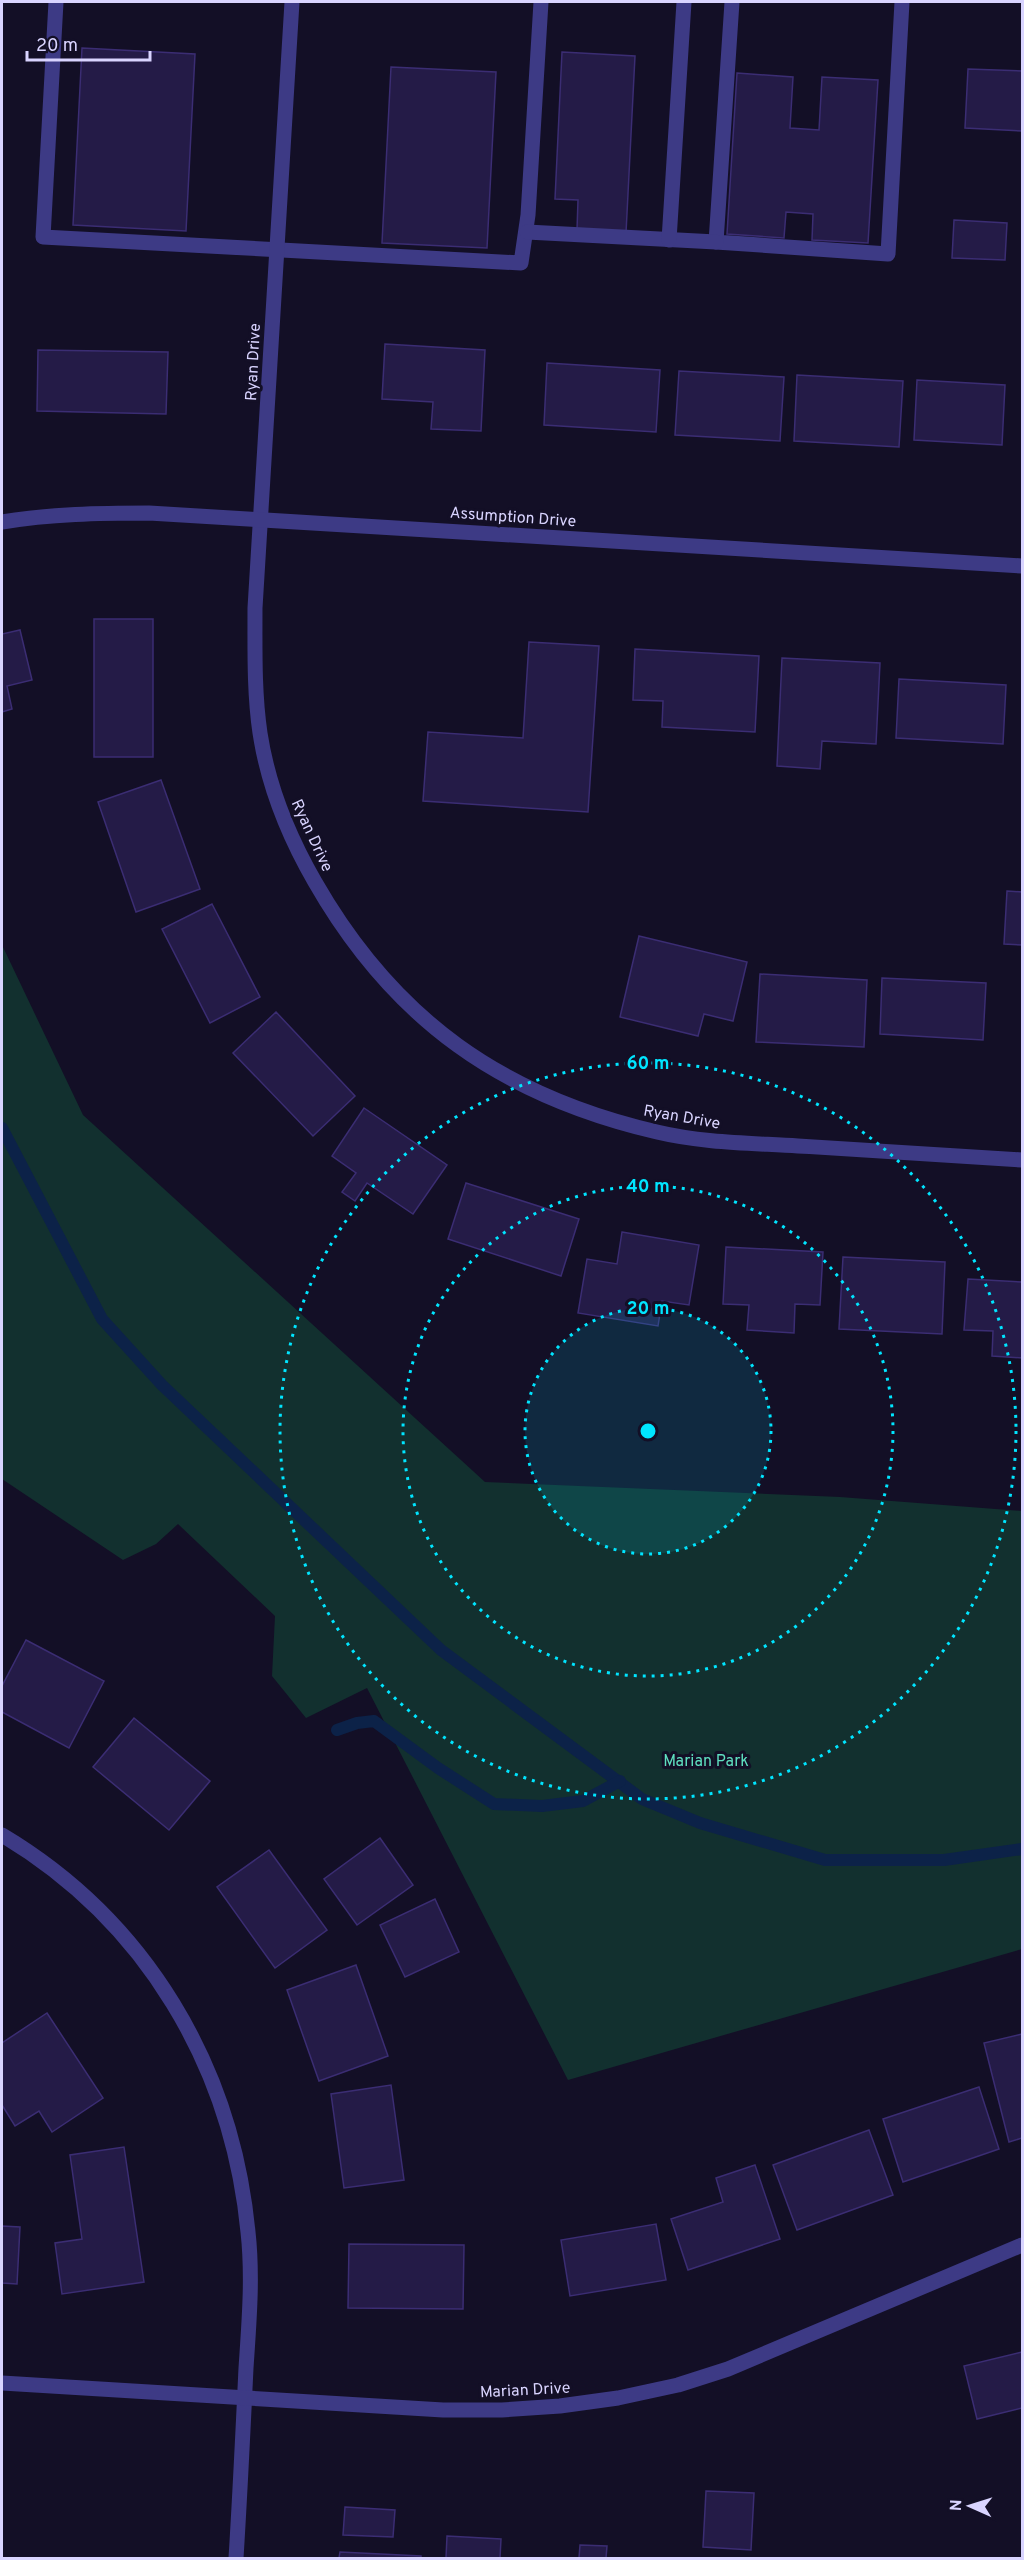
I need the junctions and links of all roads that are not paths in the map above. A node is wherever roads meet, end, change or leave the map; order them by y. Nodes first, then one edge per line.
1 (56, 2) edge
2 (292, 2) edge
3 (541, 2) edge
4 (684, 2) edge
5 (732, 2) edge
6 (902, 2) edge
7 (527, 232) junction
8 (669, 240) junction
9 (716, 242) junction
10 (277, 248) junction
11 (261, 519) junction
12 (2, 522) edge
13 (1023, 566) edge
14 (1023, 1160) edge
15 (2, 1835) edge
16 (1023, 2245) edge
17 (2, 2383) edge
18 (245, 2398) junction
19 (236, 2559) edge

1 - 10 street
2 - 10 street, Ryan Drive
3 - 7 street
4 - 8 street
5 - 9 street
6 - 9 street
7 - 8 street
7 - 10 street
8 - 9 street
10 - 11 street, Ryan Drive
11 - 12 street, Assumption Drive
11 - 13 street, Assumption Drive
11 - 14 street, Ryan Drive
15 - 18 street
16 - 18 street, Marian Drive
17 - 18 street, Marian Drive
18 - 19 street

